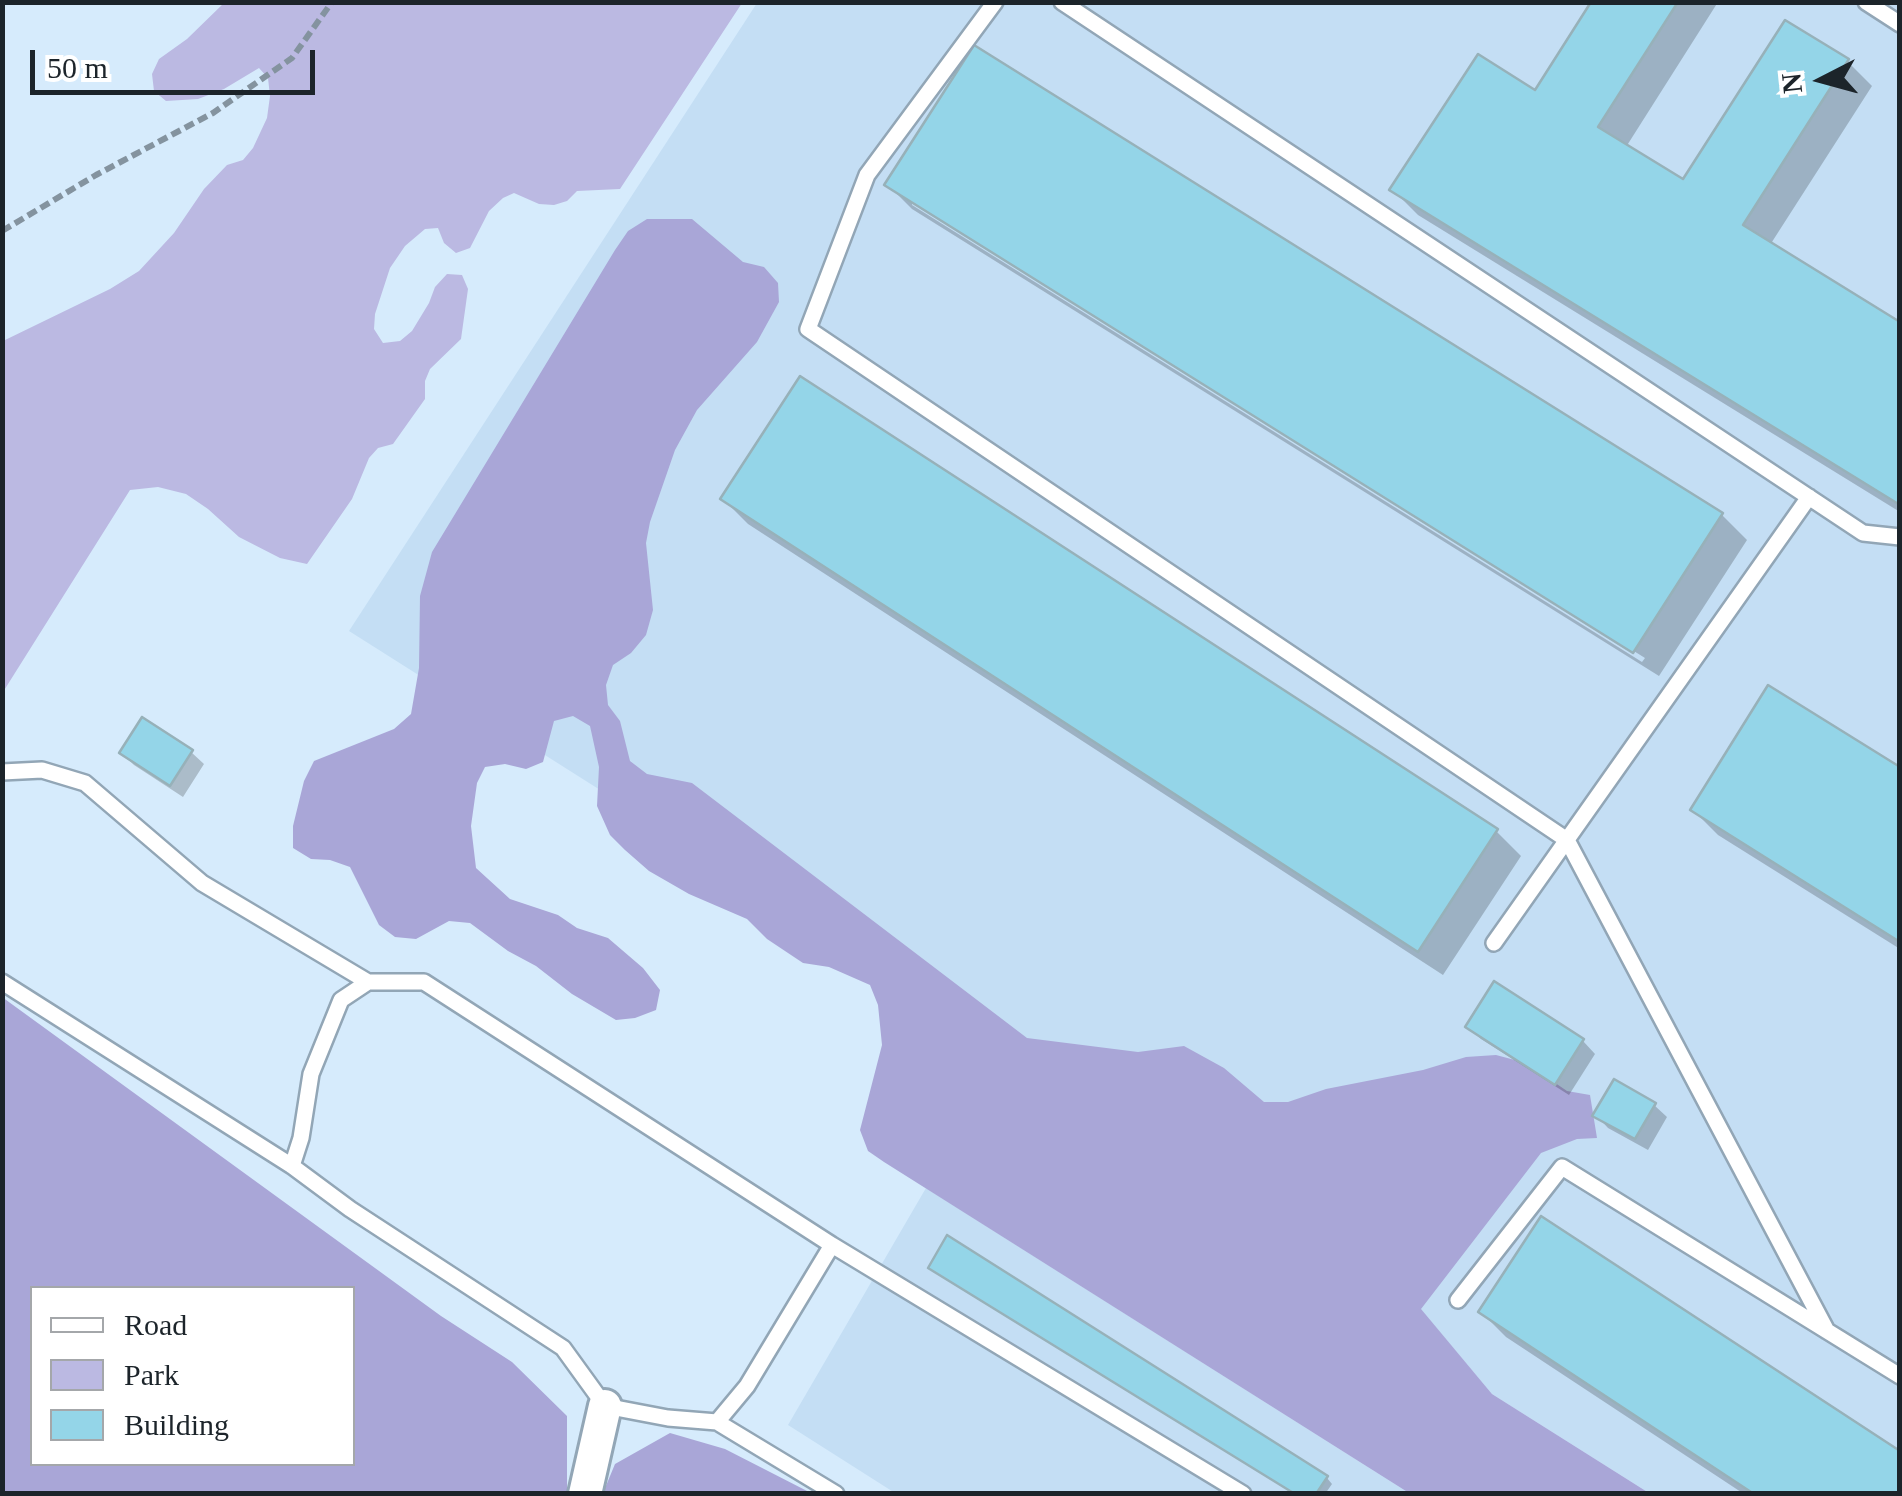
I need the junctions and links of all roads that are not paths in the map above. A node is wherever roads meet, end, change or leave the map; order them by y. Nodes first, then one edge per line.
1 (995, 2) edge
2 (1062, 2) edge
3 (1866, 2) edge
4 (1900, 24) edge
5 (1809, 496) junction
6 (1900, 537) edge
7 (2, 772) edge
8 (1567, 840) junction
9 (1494, 943) dead end
10 (2, 982) edge
11 (368, 982) junction
12 (292, 1166) junction
13 (832, 1246) junction
14 (1458, 1300) dead end
15 (1828, 1332) junction
16 (1900, 1376) edge
17 (605, 1406) junction
18 (717, 1422) junction
19 (586, 1494) edge
20 (836, 1494) edge
21 (1244, 1494) edge

1 - 8 lane
2 - 5 lane
3 - 4 lane
5 - 6 lane
5 - 8 lane
7 - 11 lane
8 - 9 lane
8 - 15 lane
10 - 12 lane
11 - 12 lane
11 - 13 lane
12 - 17 lane
13 - 18 lane
13 - 21 lane
14 - 15 lane
15 - 16 lane
17 - 18 lane
17 - 19 street
18 - 20 lane

